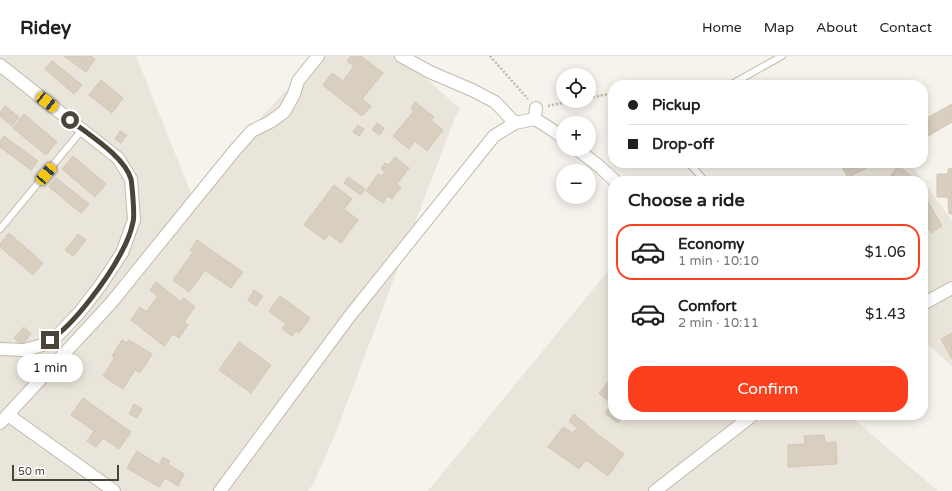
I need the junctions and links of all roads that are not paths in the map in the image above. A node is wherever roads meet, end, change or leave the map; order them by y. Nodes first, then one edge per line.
1 (318, 56) edge
2 (401, 56) edge
3 (782, 56) edge
4 (0, 65) edge
5 (739, 80) edge
6 (515, 123) junction
7 (82, 130) junction
8 (556, 133) edge
9 (586, 156) edge
10 (694, 168) edge
11 (610, 176) edge
12 (701, 176) edge
13 (0, 229) edge
14 (952, 288) edge
15 (928, 301) edge
16 (0, 349) edge
17 (4, 419) edge
18 (747, 420) edge
19 (114, 491) edge
20 (220, 491) edge
21 (655, 491) edge

1 - 17 street
2 - 6 street
3 - 5 lane
4 - 7 street
6 - 8 street
6 - 20 street
7 - 13 lane
7 - 16 street
9 - 11 street
10 - 12 lane
14 - 15 street
17 - 19 street
18 - 21 street

